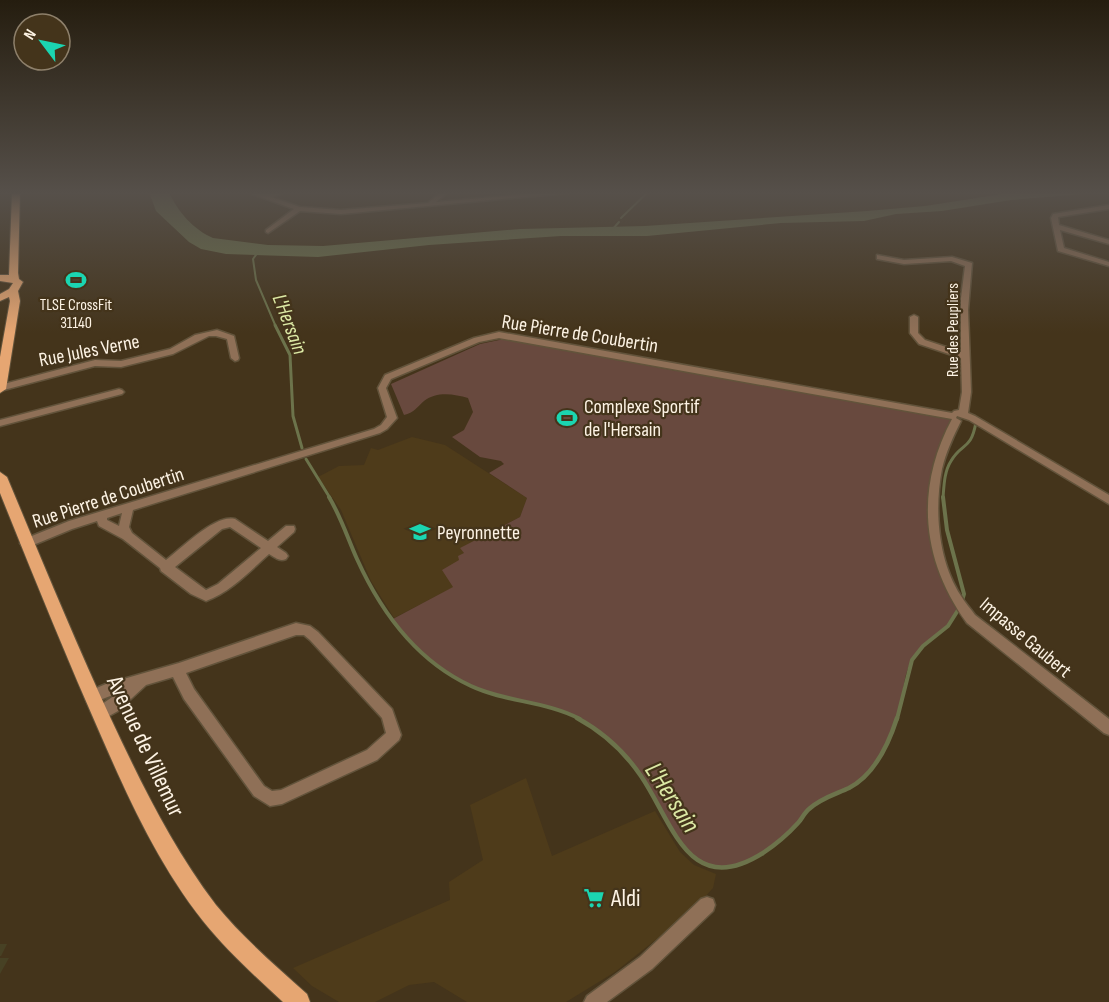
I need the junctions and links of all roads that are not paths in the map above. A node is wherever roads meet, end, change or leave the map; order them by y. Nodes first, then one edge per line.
1 (14, 239) edge
2 (1059, 239) edge
3 (880, 257) dead end
4 (13, 264) junction
5 (1109, 264) edge
6 (0, 277) edge
7 (14, 279) junction
8 (13, 291) junction
9 (0, 299) edge
10 (13, 306) junction
11 (914, 317) dead end
12 (4, 338) edge
13 (965, 356) junction
14 (235, 358) dead end
15 (0, 388) edge
16 (119, 392) dead end
17 (960, 417) junction
18 (0, 423) edge
19 (0, 477) edge
20 (1109, 500) edge
21 (128, 509) junction
22 (101, 517) junction
23 (290, 529) dead end
24 (128, 536) junction
25 (26, 543) junction
26 (268, 548) junction
27 (282, 556) dead end
28 (165, 568) junction
29 (179, 669) junction
30 (143, 680) junction
31 (92, 697) junction
32 (100, 714) junction
33 (1109, 728) edge
34 (707, 905) dead end
35 (298, 1002) edge
36 (593, 1002) edge

1 - 4 main road
2 - 5 street
3 - 13 street, Rue des Peupliers
4 - 6 main road
4 - 7 main road
6 - 7 main road
7 - 8 main road
8 - 9 main road
8 - 10 main road
9 - 10 main road
10 - 12 main road
11 - 13 street
12 - 15 main road
13 - 17 street, Rue des Peupliers
14 - 15 street, Rue Jules Verne
16 - 18 street
17 - 20 street, Rue Pierre de Coubertin
17 - 21 street, Rue Pierre de Coubertin
17 - 33 street, Impasse Gaubert
19 - 25 main road, Avenue de Villemur
21 - 22 street, Rue Pierre de Coubertin
21 - 24 street
22 - 24 street
22 - 25 street, Rue Pierre de Coubertin
23 - 26 street
24 - 28 street
25 - 31 main road, Avenue de Villemur
26 - 27 street
26 - 28 street
26 - 28 street
29 - 29 street
29 - 30 street
30 - 31 street
30 - 32 street
31 - 32 main road, Avenue de Villemur
32 - 35 main road, Avenue de Villemur
34 - 36 street

